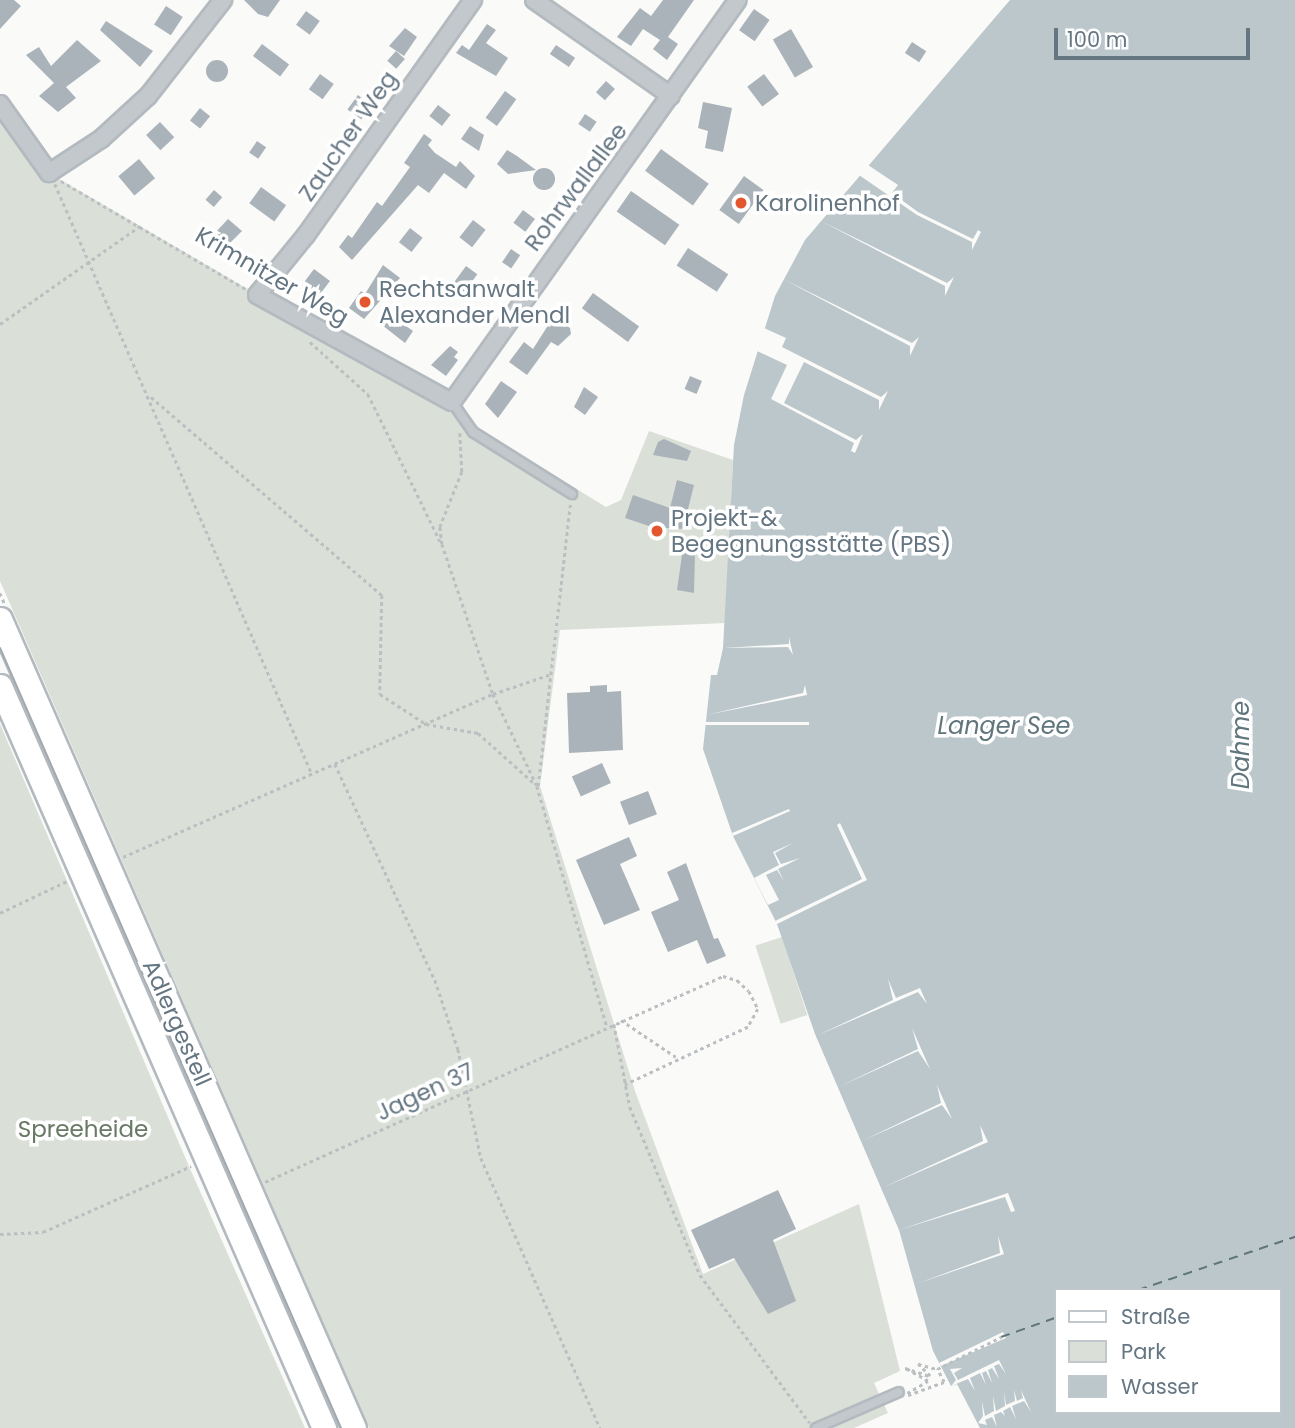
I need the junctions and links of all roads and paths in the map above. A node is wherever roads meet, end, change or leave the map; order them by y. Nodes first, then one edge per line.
1 (223, 0) edge
2 (472, 0) edge
3 (534, 0) edge
4 (738, 0) edge
5 (671, 96) junction
6 (0, 104) edge
7 (49, 173) junction
8 (140, 226) junction
9 (91, 261) junction
10 (257, 295) junction
11 (301, 320) junction
12 (0, 324) edge
13 (150, 396) junction
14 (452, 402) junction
15 (460, 430) dead end
16 (572, 494) joint
17 (442, 544) junction
18 (0, 619) edge
19 (551, 674) junction
20 (0, 686) edge
21 (493, 695) junction
22 (426, 724) junction
23 (335, 764) junction
24 (312, 774) junction
25 (537, 786) junction
26 (107, 864) junction
27 (71, 878) dead end
28 (0, 913) edge
29 (621, 1020) junction
30 (614, 1024) junction
31 (607, 1027) junction
32 (677, 1058) junction
33 (625, 1085) junction
34 (465, 1091) junction
35 (194, 1165) dead end
36 (236, 1195) junction
37 (0, 1234) edge
38 (1001, 1337) dead end
39 (937, 1369) junction
40 (899, 1392) dead end
41 (324, 1428) edge
42 (354, 1428) edge
43 (599, 1428) edge
44 (815, 1428) edge

1 - 7 street
2 - 10 street, Zaucher Weg
3 - 5 street
4 - 5 street, Rohrwallallee
5 - 14 street, Rohrwallallee
6 - 7 street
7 - 8 path, Krimnitzer Weg
7 - 9 path
8 - 9 path
8 - 10 path, Krimnitzer Weg
9 - 12 path
9 - 13 path
10 - 11 street, Krimnitzer Weg
11 - 14 street, Krimnitzer Weg
11 - 17 path
13 - 22 path
13 - 24 path
14 - 16 lane, Krimnitzer Weg
15 - 17 path
16 - 19 path
17 - 21 path
18 - 26 main road, Adlergestell
19 - 21 path
19 - 25 path
20 - 36 main road, Adlergestell
21 - 22 path
21 - 25 path
22 - 23 path
22 - 25 path
23 - 24 path
23 - 34 path
24 - 26 path
25 - 31 path
26 - 36 main road, Adlergestell
27 - 28 path
29 - 30 path, Jagen 37
29 - 32 path
29 - 32 path, Jagen 37
30 - 31 path, Jagen 37
30 - 33 path
31 - 34 path, Jagen 37
32 - 33 path
33 - 44 path
34 - 36 path, Jagen 37
34 - 43 path
35 - 37 path
36 - 41 main road, Adlergestell
36 - 42 main road, Adlergestell
38 - 39 path
39 - 39 path
40 - 44 lane

